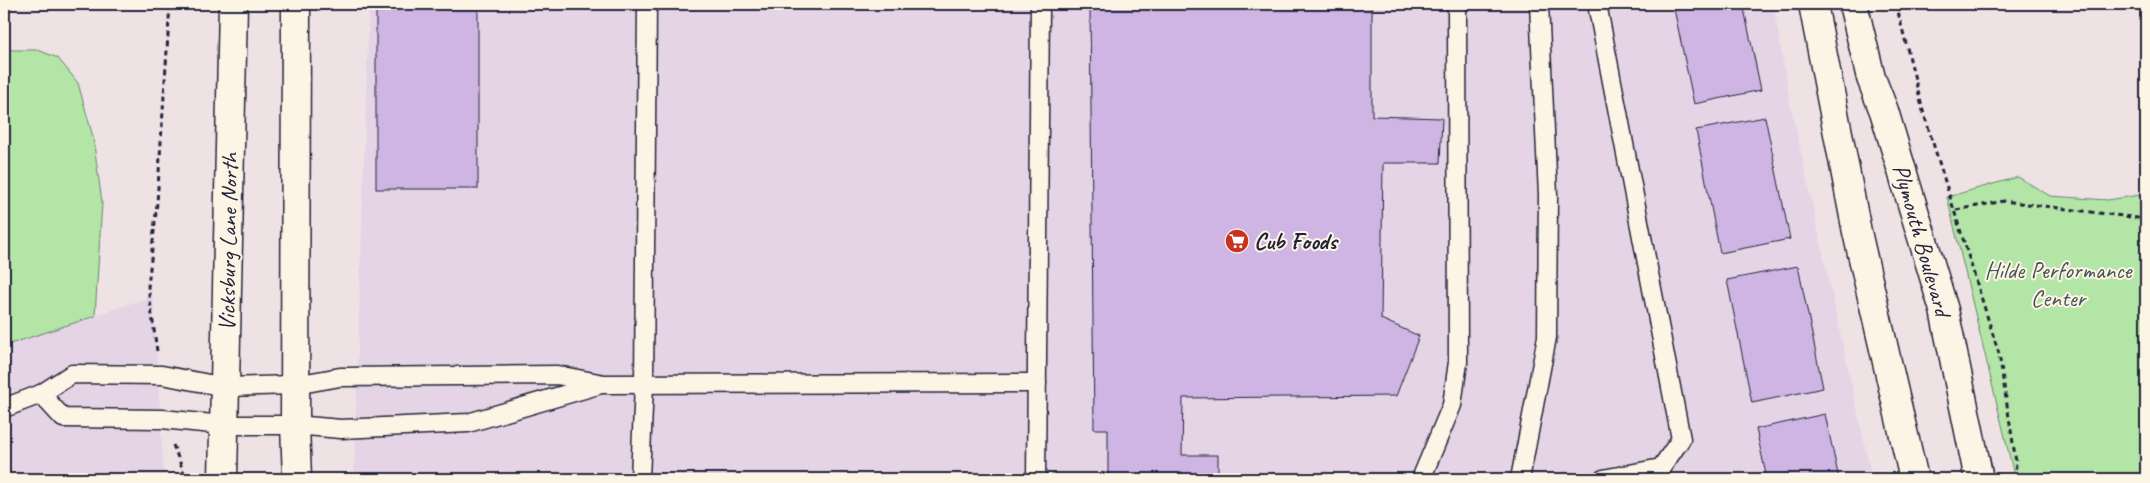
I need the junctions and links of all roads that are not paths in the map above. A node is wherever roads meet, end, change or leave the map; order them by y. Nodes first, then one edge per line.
1 (233, 4) edge
2 (296, 4) edge
3 (647, 4) edge
4 (1040, 4) edge
5 (1454, 4) edge
6 (1539, 4) edge
7 (1597, 4) edge
8 (1813, 4) edge
9 (1853, 4) edge
10 (1037, 383) junction
11 (604, 384) junction
12 (644, 384) junction
13 (296, 385) junction
14 (225, 387) junction
15 (41, 394) junction
16 (4, 408) edge
17 (223, 425) junction
18 (295, 425) junction
19 (223, 479) edge
20 (297, 479) edge
21 (640, 479) edge
22 (1036, 479) edge
23 (1421, 479) edge
24 (1520, 479) edge
25 (1603, 479) edge
26 (1914, 479) edge
27 (1979, 479) edge

1 - 14 street, Vicksburg Lane North
2 - 13 street
3 - 12 lane
4 - 10 lane
5 - 23 lane
6 - 24 lane
7 - 25 lane
8 - 26 street
9 - 27 street, Plymouth Boulevard
10 - 12 lane
10 - 22 lane
11 - 12 lane
11 - 13 lane
11 - 18 lane
12 - 21 lane
13 - 14 lane
13 - 18 street
14 - 15 lane
14 - 17 street, Vicksburg Lane North
15 - 16 lane
15 - 17 lane
17 - 18 lane
17 - 19 street, Vicksburg Lane North
18 - 20 street

